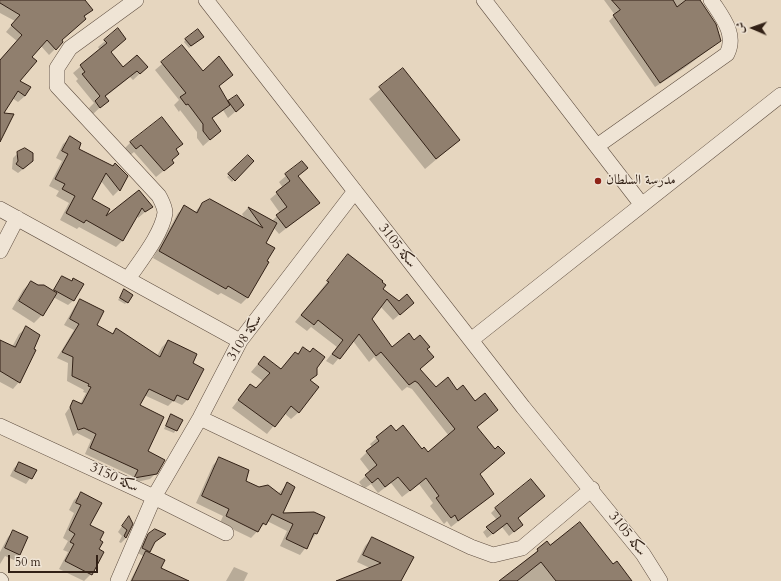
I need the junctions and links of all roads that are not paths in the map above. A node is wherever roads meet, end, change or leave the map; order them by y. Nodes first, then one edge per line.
1 (136, 0) edge
2 (206, 0) edge
3 (484, 0) edge
4 (711, 0) edge
5 (781, 95) edge
6 (597, 146) junction
7 (355, 191) junction
8 (642, 205) junction
9 (0, 208) edge
10 (17, 218) junction
11 (0, 251) edge
12 (128, 279) junction
13 (471, 340) junction
14 (240, 341) junction
15 (200, 418) junction
16 (0, 426) edge
17 (592, 489) junction
18 (154, 497) junction
19 (226, 533) dead end
20 (118, 581) edge
21 (660, 581) edge

1 - 12 street
2 - 7 street, سكة 3105
3 - 6 street
4 - 6 street
5 - 8 street
6 - 8 street
7 - 13 street, سكة 3105
7 - 14 street, سكة 3108
8 - 13 street
9 - 10 street
10 - 11 street
10 - 12 street
12 - 14 street
13 - 17 street, سكة 3105
14 - 15 street, سكة 3108
15 - 17 street
15 - 18 street, سكة 3108
16 - 18 street, سكة 3150
17 - 21 street, سكه 3105
18 - 19 street, سكة 3150
18 - 20 street, سكة 3108

